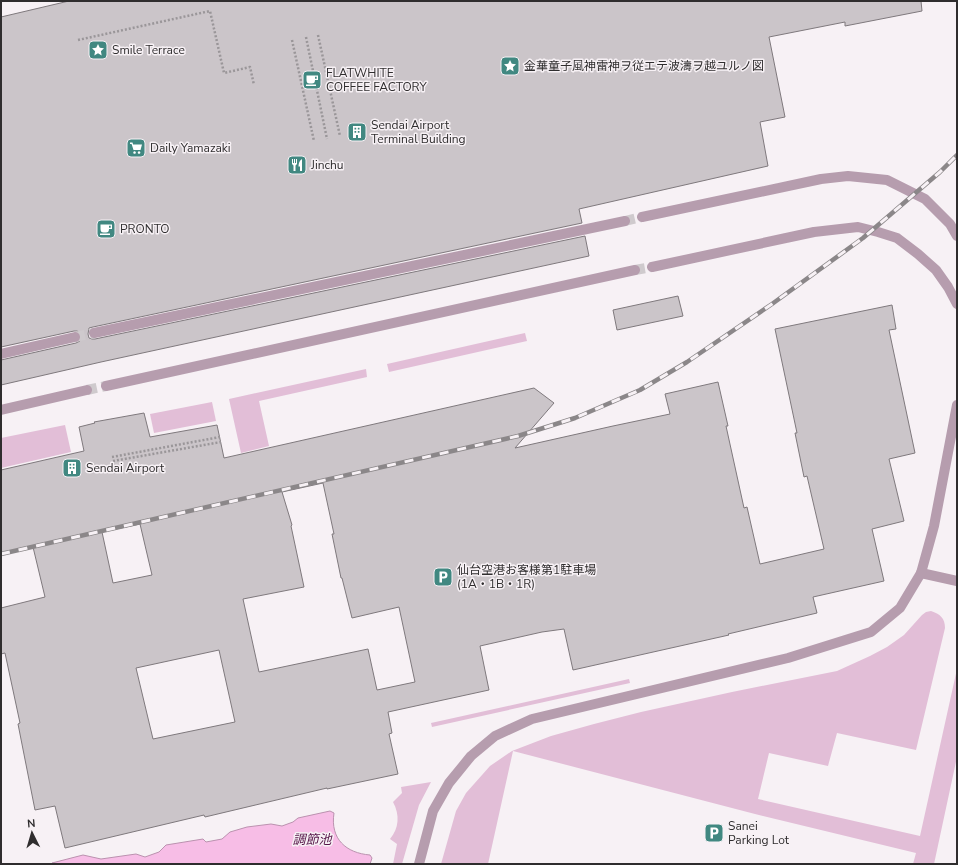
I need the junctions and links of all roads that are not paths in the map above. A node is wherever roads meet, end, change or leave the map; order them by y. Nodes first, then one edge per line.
1 (642, 217) tunnel mouth
2 (625, 221) tunnel mouth
3 (957, 236) edge
4 (652, 267) tunnel mouth
5 (635, 270) tunnel mouth
6 (957, 304) edge
7 (94, 333) tunnel mouth
8 (75, 337) tunnel mouth
9 (1, 354) edge
10 (106, 386) tunnel mouth
11 (87, 390) tunnel mouth
12 (957, 405) edge
13 (1, 410) edge
14 (921, 573) junction
15 (957, 581) edge
16 (419, 864) edge

1 - 3 street
2 - 7 street
4 - 6 street
5 - 10 street
8 - 9 street
11 - 13 street
12 - 14 street
14 - 15 street
14 - 16 street

